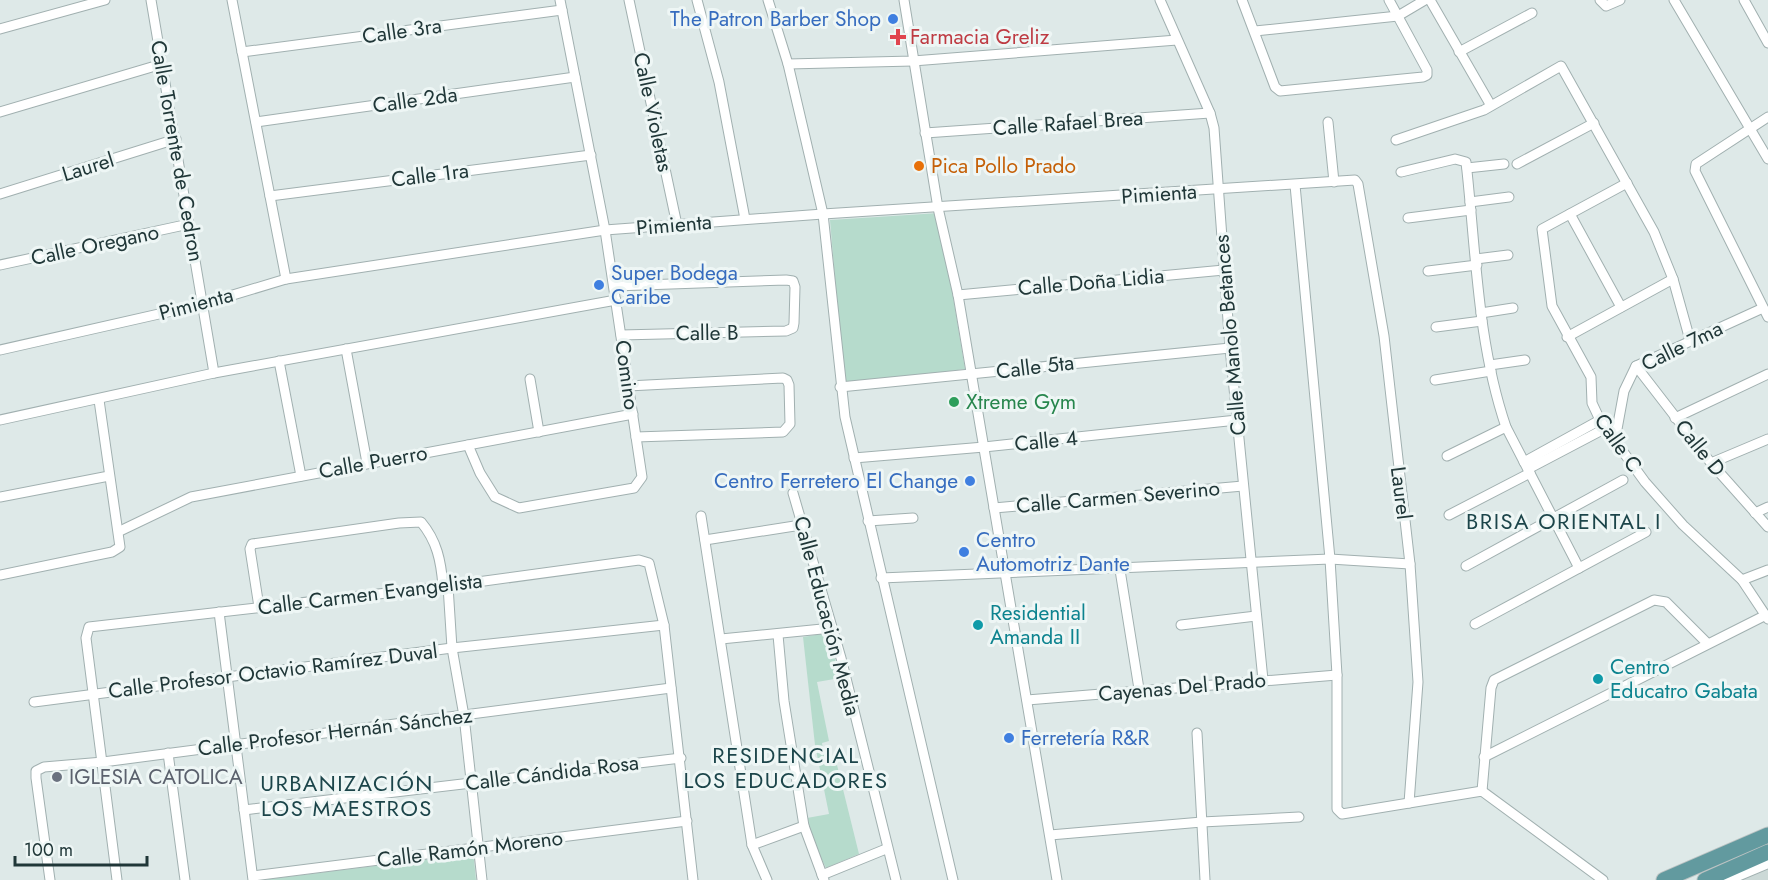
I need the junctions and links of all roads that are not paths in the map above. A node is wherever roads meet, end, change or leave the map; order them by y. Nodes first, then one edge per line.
1 (105, 0) edge
2 (152, 0) edge
3 (232, 0) edge
4 (629, 0) edge
5 (697, 0) edge
6 (768, 0) edge
7 (904, 0) edge
8 (1160, 0) edge
9 (1242, 0) edge
10 (1389, 0) edge
11 (1425, 0) edge
12 (1430, 0) edge
13 (1620, 0) edge
14 (1674, 0) edge
15 (1744, 0) edge
16 (1603, 3) edge
17 (561, 5) edge
18 (1532, 13) dead end
19 (1398, 16) junction
20 (0, 29) edge
21 (1255, 31) junction
22 (1177, 40) junction
23 (1768, 43) edge
24 (242, 52) junction
25 (1459, 52) junction
26 (913, 61) junction
27 (162, 64) junction
28 (788, 64) junction
29 (575, 77) junction
30 (1490, 104) junction
31 (0, 112) edge
32 (1210, 112) junction
33 (1768, 117) edge
34 (256, 122) junction
35 (1328, 122) dead end
36 (1594, 123) junction
37 (1749, 129) junction
38 (926, 133) junction
39 (176, 139) junction
40 (1396, 140) dead end
41 (591, 155) junction
42 (1768, 159) edge
43 (1504, 164) dead end
44 (1517, 164) dead end
45 (1467, 168) junction
46 (1401, 172) dead end
47 (1334, 182) junction
48 (1358, 183) joint
49 (1627, 183) junction
50 (1295, 185) junction
51 (1218, 190) junction
52 (0, 194) edge
53 (270, 196) junction
54 (1509, 197) dead end
55 (1471, 206) junction
56 (938, 208) junction
57 (823, 214) junction
58 (1570, 214) junction
59 (1408, 218) dead end
60 (745, 219) junction
61 (189, 224) junction
62 (676, 225) junction
63 (606, 230) junction
64 (1508, 255) dead end
65 (1476, 262) junction
66 (0, 265) edge
67 (1224, 270) junction
68 (1428, 271) dead end
69 (285, 279) junction
70 (1672, 279) junction
71 (614, 286) junction
72 (958, 295) junction
73 (616, 300) junction
74 (203, 304) junction
75 (1621, 307) junction
76 (1513, 308) dead end
77 (1766, 312) edge
78 (1482, 317) junction
79 (1436, 327) dead end
80 (621, 335) junction
81 (1567, 337) junction
82 (1690, 340) junction
83 (1230, 348) junction
84 (346, 349) junction
85 (0, 350) edge
86 (1525, 360) dead end
87 (279, 361) junction
88 (1636, 366) junction
89 (1491, 368) junction
90 (214, 373) junction
91 (971, 374) junction
92 (1768, 374) edge
93 (530, 379) dead end
94 (1435, 380) dead end
95 (628, 386) junction
96 (840, 387) junction
97 (99, 399) junction
98 (633, 414) junction
99 (1675, 418) junction
100 (0, 420) edge
101 (1237, 420) junction
102 (1603, 424) junction
103 (1506, 427) junction
104 (539, 432) junction
105 (636, 437) junction
106 (1768, 439) edge
107 (1615, 440) junction
108 (468, 445) junction
109 (984, 447) junction
110 (1447, 456) dead end
111 (854, 458) junction
112 (367, 463) junction
113 (1711, 463) junction
114 (1527, 468) junction
115 (109, 476) junction
116 (301, 476) junction
117 (1623, 480) dead end
118 (1242, 486) junction
119 (793, 493) dead end
120 (0, 497) edge
121 (1768, 507) edge
122 (994, 508) junction
123 (1755, 513) junction
124 (1449, 515) dead end
125 (701, 516) dead end
126 (913, 518) dead end
127 (1554, 518) junction
128 (868, 521) junction
129 (801, 525) junction
130 (1768, 527) edge
131 (120, 531) junction
132 (1646, 532) dead end
133 (705, 540) junction
134 (1330, 559) junction
135 (1250, 562) junction
136 (1410, 564) junction
137 (1466, 566) dead end
138 (1579, 568) junction
139 (1120, 570) junction
140 (1768, 570) edge
141 (1005, 573) junction
142 (0, 575) edge
143 (881, 578) junction
144 (1742, 580) junction
145 (445, 586) junction
146 (259, 607) junction
147 (219, 612) junction
148 (1256, 616) junction
149 (1767, 617) edge
150 (1475, 624) dead end
151 (664, 625) junction
152 (1181, 625) dead end
153 (832, 628) junction
154 (778, 635) junction
155 (721, 639) junction
156 (1707, 643) junction
157 (452, 648) junction
158 (1337, 675) junction
159 (228, 677) junction
160 (1263, 680) junction
161 (671, 688) junction
162 (1139, 689) junction
163 (94, 694) junction
164 (1027, 700) junction
165 (34, 702) dead end
166 (464, 716) junction
167 (1197, 733) dead end
168 (236, 745) junction
169 (168, 753) junction
170 (1484, 757) junction
171 (681, 758) junction
172 (103, 762) junction
173 (473, 783) junction
174 (1482, 791) junction
175 (1409, 803) junction
176 (244, 810) junction
177 (1299, 817) dead end
178 (687, 821) junction
179 (1202, 822) junction
180 (804, 826) junction
181 (1050, 835) junction
182 (1768, 835) edge
183 (752, 845) junction
184 (479, 848) junction
185 (886, 849) junction
186 (1768, 852) edge
187 (1768, 862) edge
188 (253, 878) edge
189 (823, 878) edge
190 (50, 880) edge
191 (117, 880) edge
192 (185, 880) edge
193 (482, 880) edge
194 (693, 880) edge
195 (767, 880) edge
196 (896, 880) edge
197 (953, 880) edge
198 (1057, 880) edge
199 (1205, 880) edge
200 (1603, 880) edge
201 (1664, 880) edge
202 (1705, 880) edge
203 (1725, 880) edge

1 - 20 street
2 - 27 street, Calle Torrente de Cedron
3 - 24 street
4 - 62 street, Calle Violetas
5 - 60 street
6 - 28 street
7 - 26 street
8 - 22 street, Calle Manolo Betances
9 - 21 street
10 - 19 street
11 - 19 street
12 - 25 street
13 - 16 street
14 - 37 street
15 - 23 street
17 - 24 street, Calle 3ra
17 - 29 street, Comino
18 - 25 street
19 - 21 street
19 - 21 street
22 - 26 street
22 - 32 street, Calle Manolo Betances
24 - 34 street
25 - 30 street
26 - 28 street
26 - 38 street
27 - 31 street
27 - 39 street, Calle Torrente de Cedron
28 - 57 street
29 - 34 street, Calle 2da
29 - 41 street, Comino
30 - 36 street
30 - 40 street
32 - 38 street, Calle Rafael Brea
32 - 51 street, Calle Manolo Betances
33 - 37 street
34 - 53 street
35 - 47 street
36 - 44 street
36 - 49 street
37 - 42 street
37 - 77 street
38 - 56 street
39 - 52 street, Laurel
39 - 61 street, Calle Torrente de Cedron
41 - 53 street, Calle 1ra
41 - 63 street, Comino
43 - 45 street
45 - 46 street
45 - 55 street
47 - 48 street, Pimienta
47 - 50 street, Pimienta
48 - 136 street, Laurel
49 - 58 street
49 - 70 street
50 - 51 street, Pimienta
50 - 134 street
51 - 56 street, Pimienta
51 - 67 street, Calle Manolo Betances
53 - 69 street
54 - 55 street
55 - 59 street
55 - 65 street
56 - 57 street, Pimienta
56 - 72 street
57 - 60 street, Pimienta
57 - 96 street
58 - 75 street
58 - 81 street, Calle C
60 - 62 street, Pimienta
61 - 66 street, Calle Oregano
61 - 74 street, Calle Torrente de Cedron
62 - 63 street, Pimienta
63 - 69 street, Pimienta
63 - 71 street, Comino
64 - 65 street
65 - 68 street
65 - 78 street
67 - 72 street, Calle Doña Lidia
67 - 83 street, Calle Manolo Betances
69 - 74 street, Pimienta
70 - 75 street
70 - 82 street
71 - 73 street, Comino
71 - 80 street, Calle B
72 - 91 street
73 - 80 street, Comino
73 - 84 street
74 - 85 street, Pimienta
74 - 90 street, Calle Torrente de Cedron
75 - 81 street
76 - 78 street
77 - 82 street, Calle 7ma
78 - 79 street
78 - 89 street
80 - 95 street, Comino
81 - 102 street, Calle C
82 - 88 street, Calle 7ma
83 - 91 street, Calle 5ta
83 - 101 street, Calle Manolo Betances
84 - 87 street
84 - 112 street
86 - 89 street
87 - 90 street
87 - 116 street
88 - 99 street, Calle D
88 - 107 street, Calle 7ma
89 - 94 street
89 - 103 street
90 - 97 street
91 - 96 street, Calle 5ta
91 - 109 street
92 - 99 street
93 - 104 street
95 - 98 street, Comino
95 - 105 street
96 - 111 street
97 - 100 street
97 - 115 street
98 - 104 street, Calle Puerro
98 - 105 street, Comino
99 - 113 street, Calle D
101 - 109 street, Calle 4
101 - 118 street, Calle Manolo Betances
102 - 107 street, Calle C
102 - 114 street
103 - 110 street
103 - 114 street
104 - 108 street, Calle Puerro
105 - 108 street, Comino
106 - 113 street
107 - 144 street, Calle C
108 - 112 street, Calle Puerro
109 - 111 street, Calle 4
109 - 122 street
111 - 128 street
112 - 116 street, Calle Puerro
113 - 123 street, Calle D
114 - 124 street
114 - 127 street
115 - 120 street
115 - 131 street
116 - 131 street, Calle Puerro
117 - 127 street
118 - 122 street, Calle Carmen Severino
118 - 135 street, Calle Manolo Betances
119 - 129 street, Calle Educación Media
121 - 123 street
122 - 141 street
123 - 130 street, Calle D
125 - 133 street
126 - 128 street
127 - 137 street
127 - 138 street
128 - 143 street
129 - 133 street
129 - 153 street, Calle Educación Media
131 - 142 street
132 - 138 street
133 - 155 street
134 - 135 street
134 - 136 street
134 - 158 street
135 - 139 street
135 - 148 street, Calle Manolo Betances
136 - 175 street, Laurel
138 - 150 street
139 - 141 street
139 - 162 street
140 - 144 street
141 - 143 street
141 - 164 street
143 - 197 street
144 - 149 street, Calle C
145 - 146 street, Calle Carmen Evangelista
145 - 146 street, Calle Profesor Octavio Ramírez Duval
145 - 151 street, Calle Carmen Evangelista
145 - 157 street, Calle Profesor Octavio Ramírez Duval
146 - 147 street, Calle Carmen Evangelista
147 - 159 street
147 - 163 street, Calle Carmen Evangelista
148 - 152 street
148 - 160 street, Calle Manolo Betances
149 - 156 street
151 - 157 street, Calle Profesor Octavio Ramírez Duval
151 - 161 street
153 - 154 street
153 - 185 street, Calle Educación Media
154 - 155 street
154 - 180 street
155 - 183 street
156 - 170 street
156 - 170 street
157 - 159 street, Calle Profesor Octavio Ramírez Duval
157 - 166 street, Calle Profesor Octavio Ramírez Duval
158 - 160 street, Cayenas Del Prado
158 - 175 street
159 - 163 street, Calle Profesor Octavio Ramírez Duval
159 - 168 street
160 - 162 street, Cayenas Del Prado
161 - 166 street, Calle Profesor Hernán Sánchez
161 - 171 street
162 - 164 street, Cayenas Del Prado
163 - 165 street, Calle Profesor Octavio Ramírez Duval
163 - 172 street
164 - 181 street
166 - 168 street, Calle Profesor Hernán Sánchez
166 - 173 street, Calle Profesor Octavio Ramírez Duval
167 - 179 street
168 - 169 street, Calle Profesor Hernán Sánchez
168 - 176 street
169 - 172 street, Calle Profesor Hernán Sánchez
169 - 192 street
170 - 174 street
171 - 173 street, Calle Cándida Rosa
171 - 178 street
172 - 190 street, Calle Profesor Hernán Sánchez
172 - 191 street
173 - 176 street, Calle Cándida Rosa
173 - 184 street, Calle Profesor Octavio Ramírez Duval
174 - 175 street
174 - 200 street
176 - 188 street
177 - 179 street
178 - 184 street, Calle Ramón Moreno
178 - 194 street
179 - 181 street
179 - 199 street
180 - 183 street
180 - 189 street
181 - 198 street
182 - 201 main road
183 - 195 street
184 - 188 street, Calle Ramón Moreno
184 - 193 street, Calle Profesor Octavio Ramírez Duval
185 - 189 street
185 - 196 street, Calle Educación Media
186 - 202 main road
187 - 203 street

